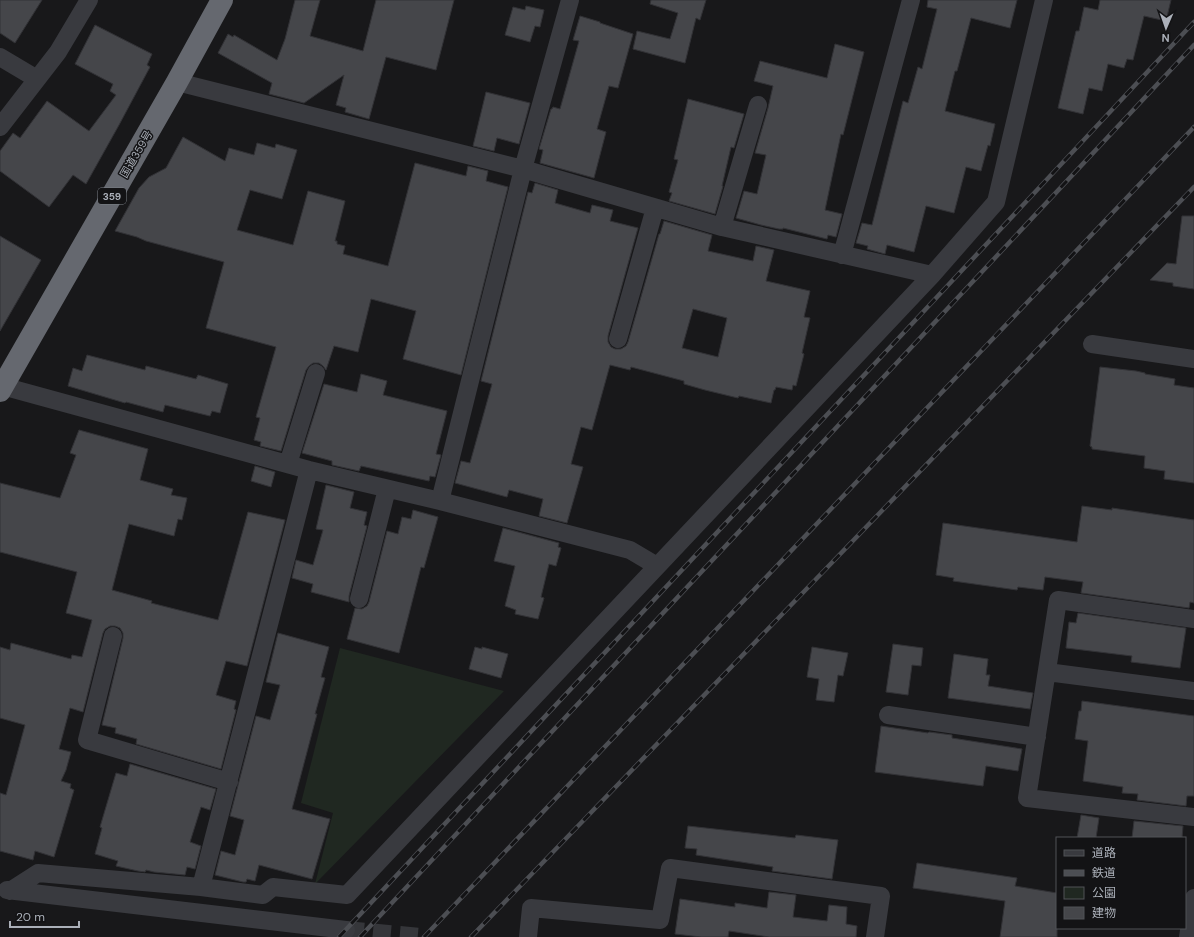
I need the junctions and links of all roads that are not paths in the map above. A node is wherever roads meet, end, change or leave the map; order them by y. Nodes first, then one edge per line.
1 (90, 0) edge
2 (222, 0) edge
3 (570, 0) edge
4 (911, 0) edge
5 (1044, 0) edge
6 (0, 57) edge
7 (37, 80) junction
8 (177, 82) junction
9 (758, 105) dead end
10 (0, 127) edge
11 (523, 169) junction
12 (655, 208) junction
13 (722, 227) junction
14 (842, 255) junction
15 (932, 275) junction
16 (618, 339) dead end
17 (1092, 344) dead end
18 (1194, 359) edge
19 (316, 373) dead end
20 (1, 388) edge
21 (288, 464) junction
22 (309, 470) junction
23 (387, 489) junction
24 (440, 502) junction
25 (658, 566) junction
26 (359, 599) dead end
27 (1194, 619) edge
28 (113, 636) dead end
29 (1047, 672) junction
30 (1194, 691) edge
31 (888, 715) dead end
32 (1037, 737) junction
33 (229, 782) junction
34 (1194, 817) edge
35 (201, 887) junction
36 (5, 890) edge
37 (1194, 898) edge
38 (346, 930) tunnel mouth
39 (528, 937) edge
40 (875, 937) edge
41 (1188, 937) edge

1 - 7 street
2 - 8 highway, 国道359号 / 359
3 - 11 street
4 - 14 street
5 - 15 street
6 - 7 street
7 - 10 street
8 - 11 street
8 - 20 highway, 国道359号 / 359
9 - 13 street
11 - 12 street
11 - 24 street
12 - 13 street
12 - 16 street
13 - 14 street
14 - 15 street
15 - 25 street
17 - 18 street
19 - 21 street
20 - 21 street
21 - 22 street
22 - 23 street
22 - 33 street
23 - 24 street
23 - 26 street
24 - 25 street
25 - 35 street
27 - 29 street
28 - 33 street
29 - 30 street
29 - 32 street
31 - 32 street
32 - 34 street
33 - 35 street
35 - 36 street
36 - 38 street
37 - 41 street
39 - 40 street

